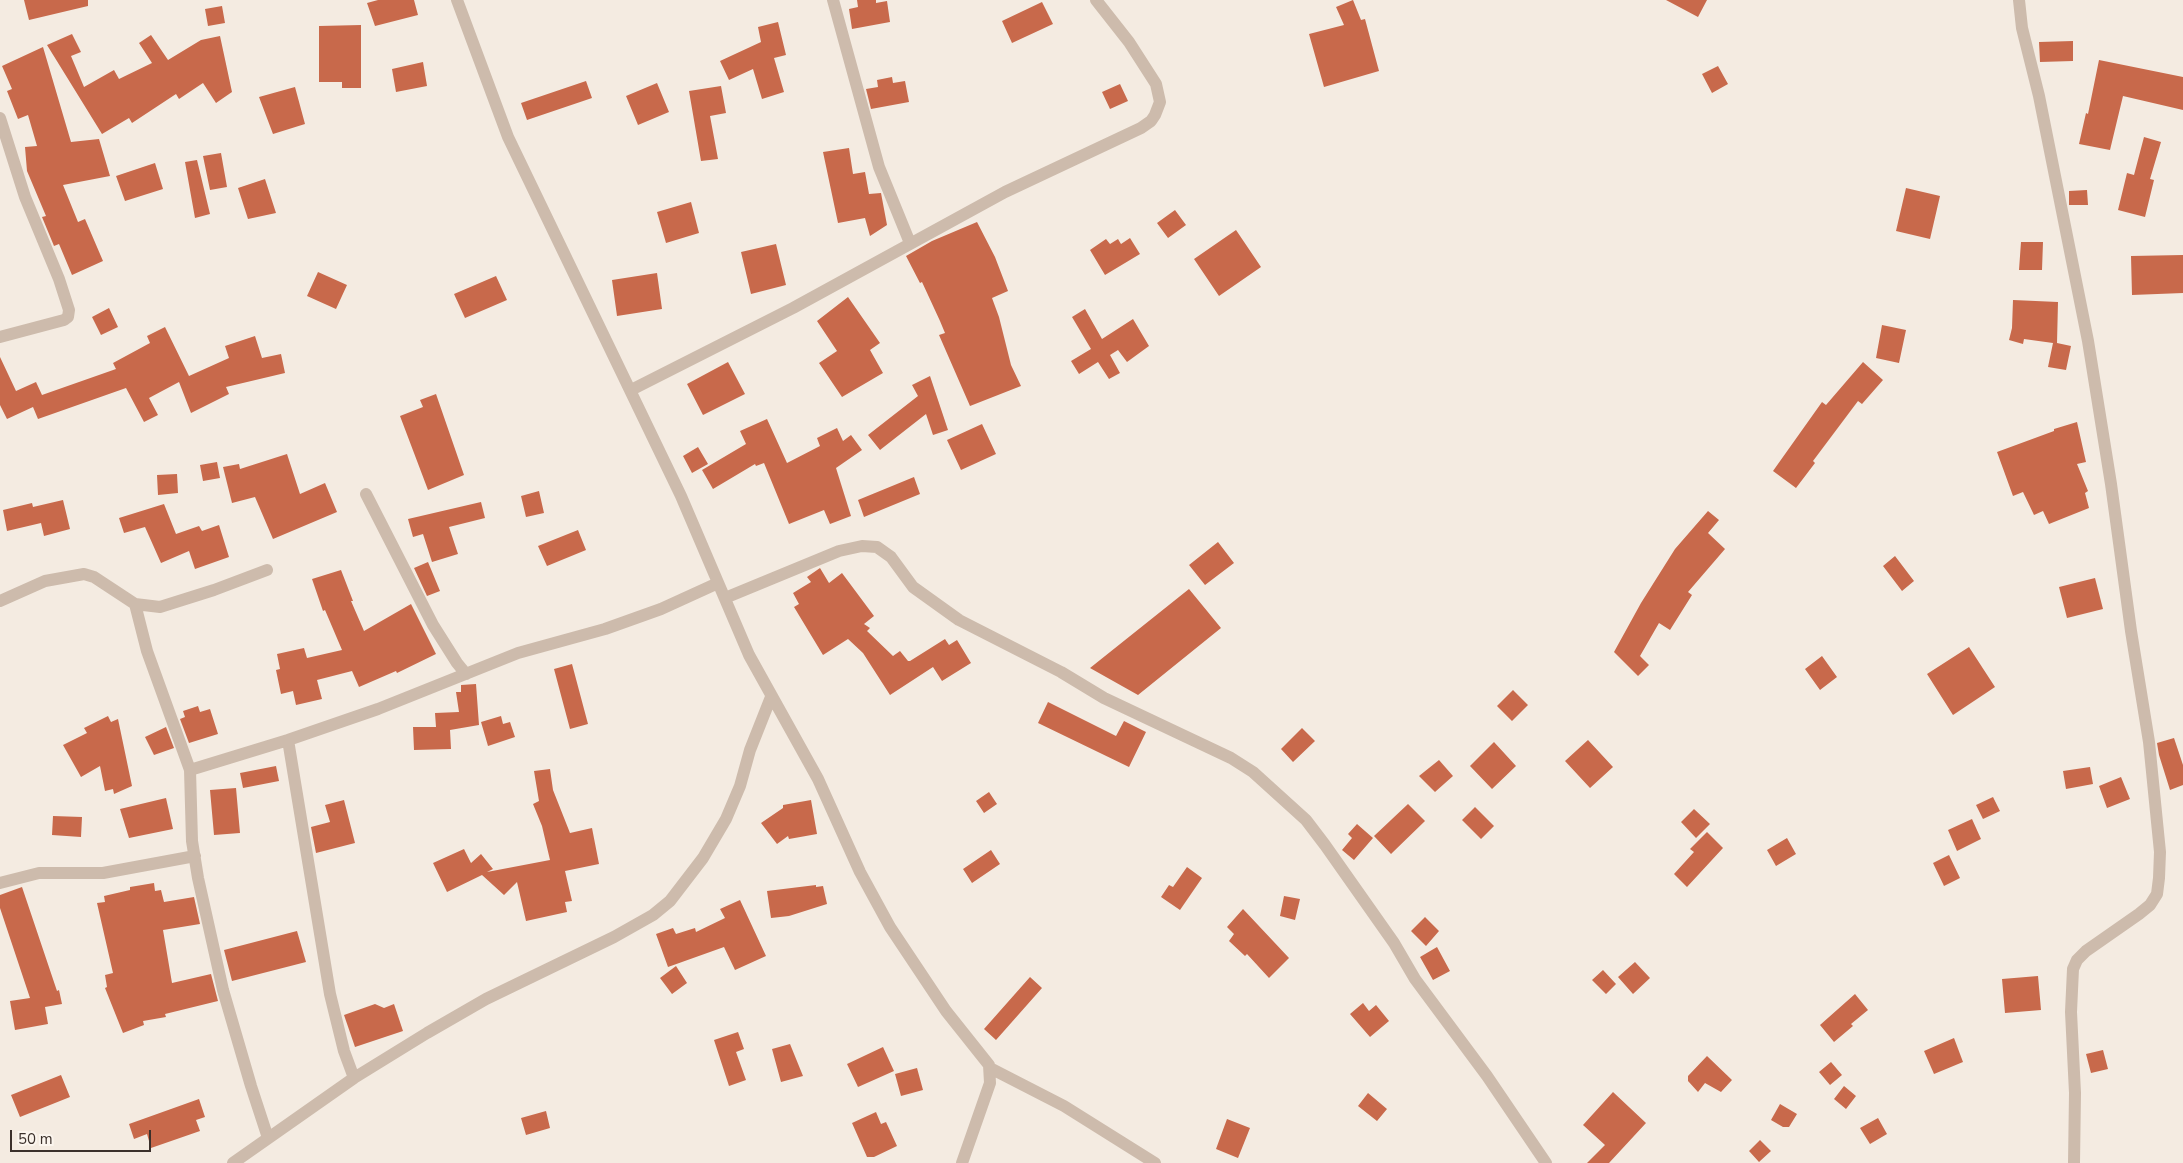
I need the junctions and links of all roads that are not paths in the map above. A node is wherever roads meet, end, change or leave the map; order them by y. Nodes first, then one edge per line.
1 (457, 0) edge
2 (833, 0) edge
3 (1096, 0) edge
4 (2019, 0) edge
5 (0, 118) edge
6 (910, 243) junction
7 (0, 336) edge
8 (631, 390) junction
9 (366, 494) dead end
10 (267, 570) dead end
11 (718, 583) junction
12 (725, 598) junction
13 (0, 601) edge
14 (135, 604) junction
15 (466, 674) junction
16 (771, 697) junction
17 (288, 740) junction
18 (190, 770) junction
19 (195, 856) junction
20 (0, 883) edge
21 (990, 1068) junction
22 (354, 1078) junction
23 (268, 1138) junction
24 (233, 1163) edge
25 (962, 1163) edge
26 (1154, 1163) edge
27 (1546, 1163) edge
28 (2074, 1163) edge

1 - 8 street
2 - 6 street
3 - 6 street
4 - 28 street
5 - 7 street
6 - 8 street
8 - 11 street
9 - 15 street
10 - 14 street
11 - 12 street
11 - 15 street
12 - 16 street
12 - 27 street
13 - 14 street
14 - 18 street
15 - 17 street
16 - 21 street
16 - 22 street
17 - 18 street
17 - 22 street
18 - 19 street
19 - 20 street
19 - 23 street
21 - 25 street
21 - 26 street
22 - 23 street
23 - 24 street

